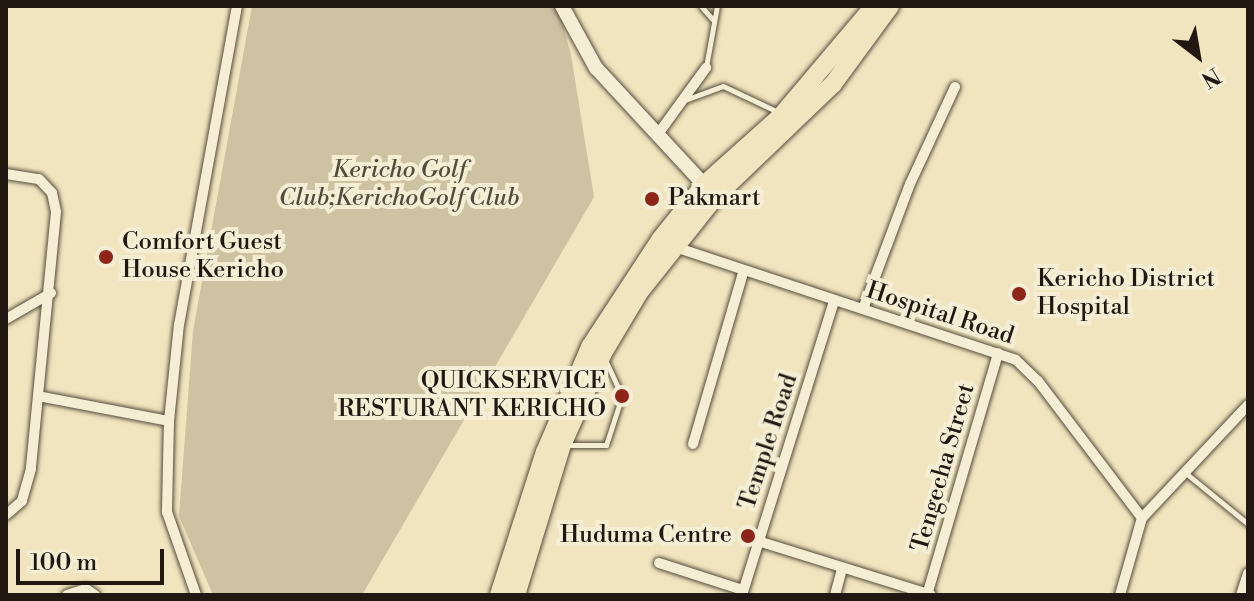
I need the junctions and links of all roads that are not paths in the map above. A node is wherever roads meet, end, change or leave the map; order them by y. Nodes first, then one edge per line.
1 (237, 6) edge
2 (562, 6) edge
3 (701, 6) edge
4 (717, 6) edge
5 (874, 6) edge
6 (890, 6) edge
7 (714, 21) junction
8 (706, 68) joint
9 (955, 87) dead end
10 (681, 102) junction
11 (782, 115) junction
12 (658, 134) junction
13 (6, 174) edge
14 (710, 191) junction
15 (666, 243) junction
16 (744, 270) junction
17 (51, 293) junction
18 (834, 301) junction
19 (863, 309) junction
20 (6, 319) edge
21 (603, 353) junction
22 (998, 353) junction
23 (38, 396) junction
24 (1248, 405) edge
25 (169, 421) junction
26 (693, 444) dead end
27 (562, 445) junction
28 (1188, 475) junction
29 (6, 515) edge
30 (1142, 518) junction
31 (1248, 524) edge
32 (758, 541) junction
33 (659, 563) dead end
34 (842, 569) junction
35 (1248, 573) edge
36 (743, 592) edge
37 (67, 595) edge
38 (95, 595) edge
39 (196, 595) edge
40 (499, 595) edge
41 (516, 595) edge
42 (835, 595) edge
43 (929, 595) edge
44 (1120, 595) edge
45 (1241, 595) edge

1 - 25 street
2 - 12 street
3 - 7 lane
4 - 7 lane
5 - 11 highway
6 - 14 highway
7 - 8 lane
8 - 10 street
9 - 19 street
10 - 11 lane
10 - 12 street
11 - 14 highway
12 - 14 street
13 - 17 street
14 - 15 highway
15 - 16 street, Hospital Road
15 - 21 highway
15 - 40 highway
16 - 18 street, Hospital Road
16 - 26 street
17 - 20 street
17 - 23 street
18 - 19 street, Hospital Road
18 - 32 street, Temple Road
19 - 22 street, Hospital Road
21 - 27 highway
21 - 27 lane
22 - 30 street, Hospital Road
22 - 43 street, Tengecha Street
23 - 25 street
23 - 29 street
24 - 28 street
25 - 39 street
27 - 41 highway
28 - 30 street
28 - 31 lane
30 - 44 street
32 - 34 street
32 - 36 street, Temple Road
33 - 36 street
34 - 42 street
34 - 43 street
35 - 45 street
37 - 38 street

